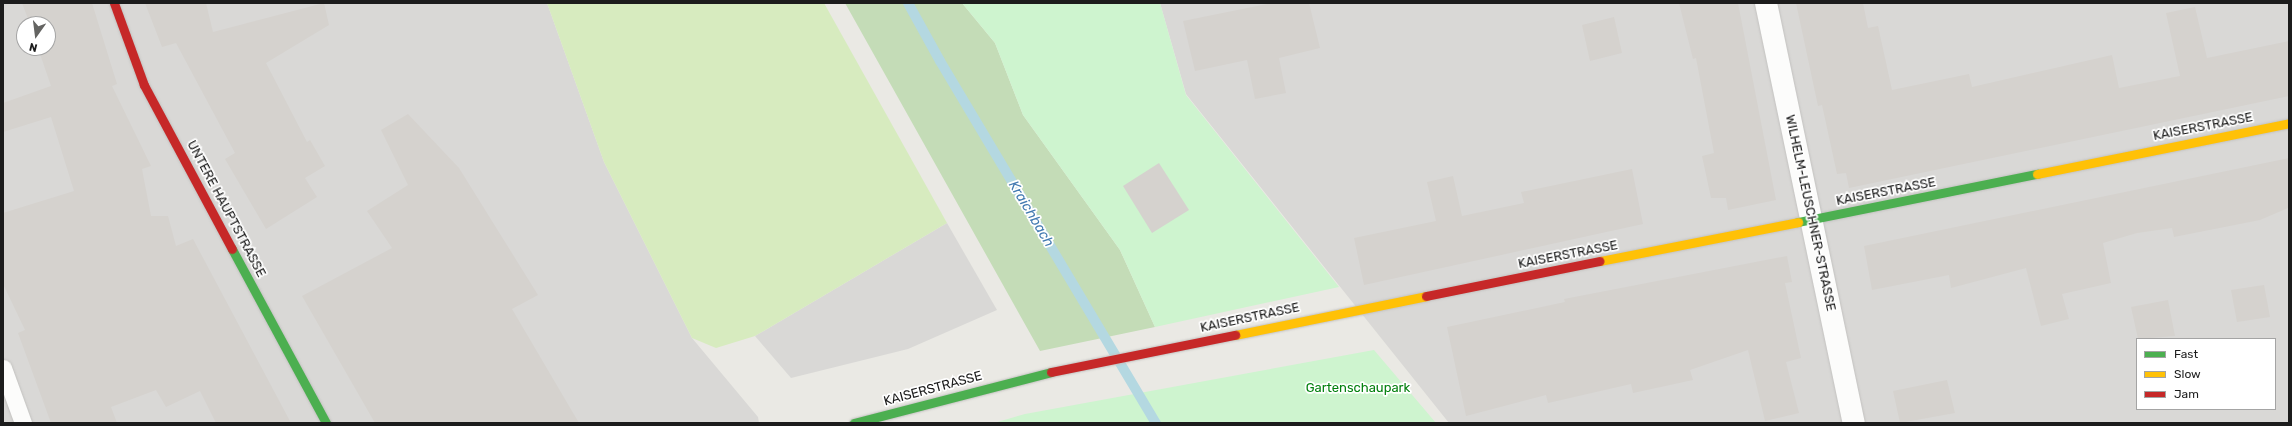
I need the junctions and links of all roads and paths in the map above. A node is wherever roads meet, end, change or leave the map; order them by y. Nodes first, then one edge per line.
1 (114, 3) edge
2 (1766, 3) edge
3 (2289, 123) edge
4 (1811, 220) junction
5 (3, 368) edge
6 (23, 423) edge
7 (326, 423) edge
8 (854, 423) edge
9 (1854, 423) edge

1 - 7 street, UNTERE HAUPTSTRASSE
2 - 4 street, WILHELM-LEUSCHNER-STRASSE
3 - 4 street, KAISERSTRASSE
4 - 8 street, KAISERSTRASSE
4 - 9 street, WILHELM-LEUSCHNER-STRASSE
5 - 6 lane

